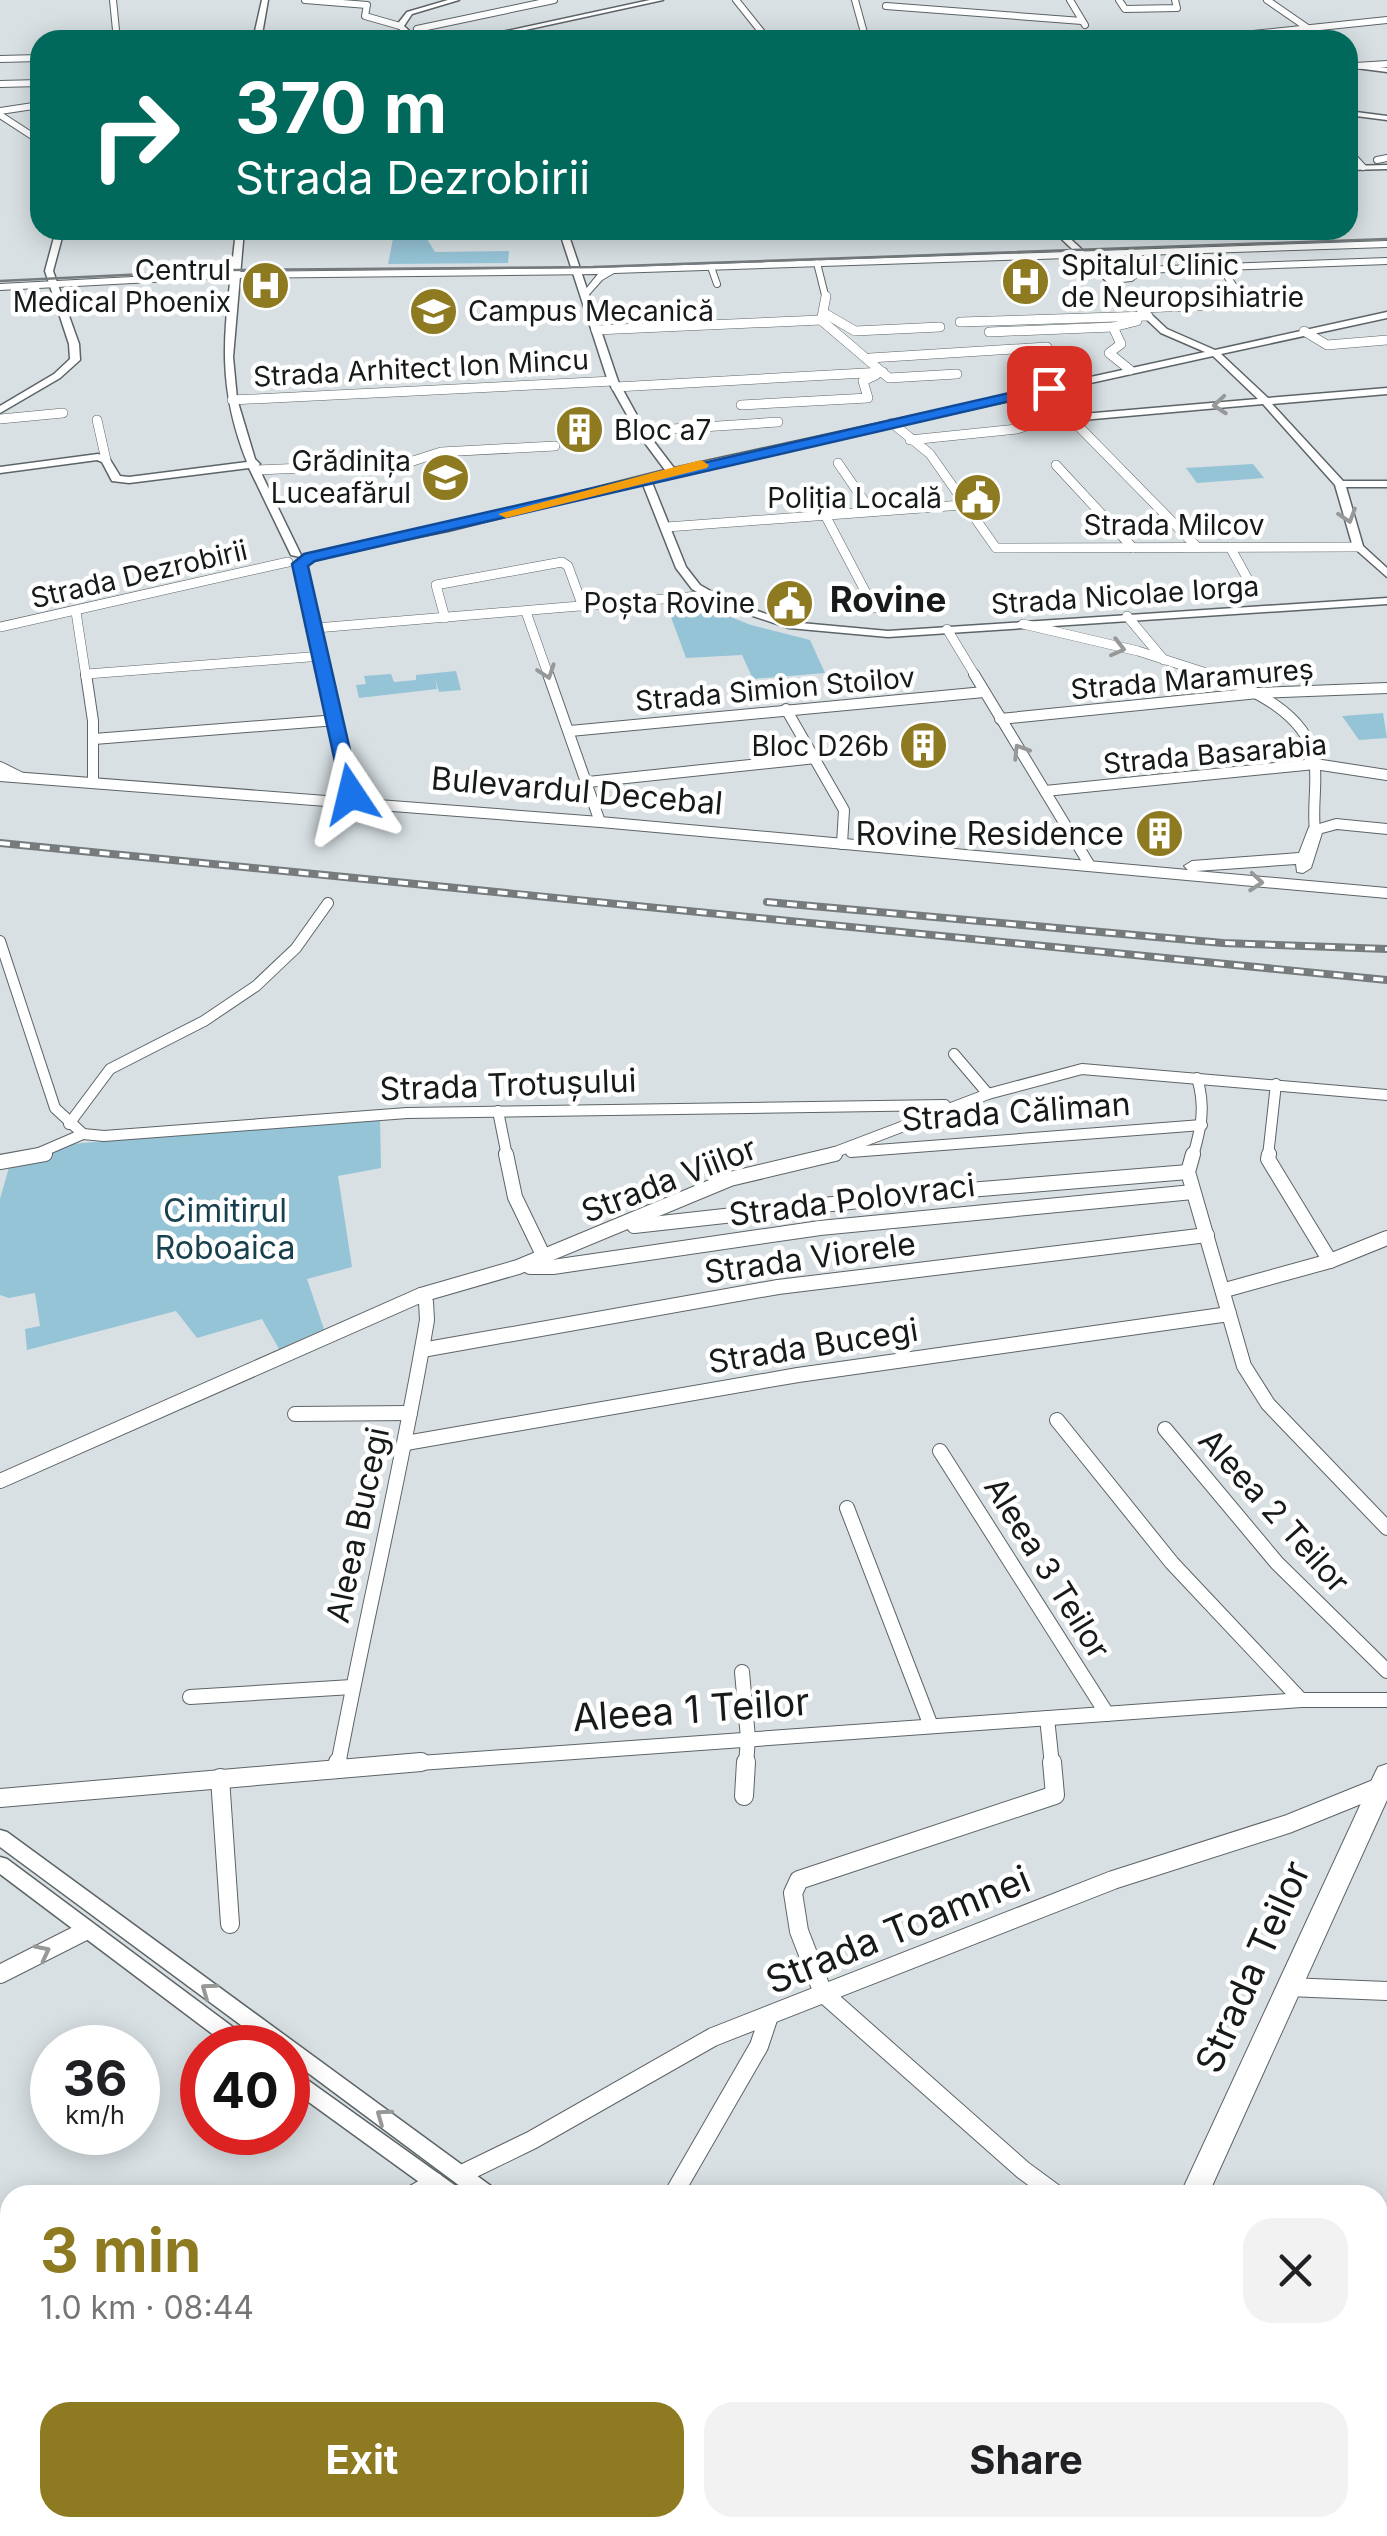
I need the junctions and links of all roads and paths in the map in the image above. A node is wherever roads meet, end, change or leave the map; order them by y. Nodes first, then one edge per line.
1 (112, 0) edge
2 (266, 0) edge
3 (305, 0) edge
4 (456, 0) edge
5 (554, 0) edge
6 (660, 0) edge
7 (736, 0) edge
8 (855, 0) edge
9 (1070, 0) edge
10 (1120, 0) edge
11 (1175, 0) edge
12 (1267, 0) edge
13 (886, 6) dead end
14 (409, 13) junction
15 (378, 19) junction
16 (1387, 20) edge
17 (1082, 22) junction
18 (400, 26) junction
19 (1312, 28) junction
20 (116, 30) edge
21 (259, 30) edge
22 (404, 30) edge
23 (418, 30) edge
24 (517, 30) edge
25 (760, 30) edge
26 (863, 30) edge
27 (1087, 30) edge
28 (1292, 30) edge
29 (30, 58) edge
30 (0, 59) edge
31 (1358, 66) edge
32 (1387, 68) edge
33 (30, 82) edge
34 (0, 84) edge
35 (30, 106) edge
36 (0, 113) edge
37 (1358, 114) edge
38 (1387, 118) edge
39 (30, 133) edge
40 (1387, 158) edge
41 (1358, 162) edge
42 (1358, 167) edge
43 (1362, 167) junction
44 (1386, 167) edge
45 (1358, 238) edge
46 (1362, 238) junction
47 (1387, 239) edge
48 (58, 240) edge
49 (239, 240) edge
50 (567, 240) edge
51 (1067, 240) edge
52 (1318, 240) edge
53 (1357, 240) edge
54 (1358, 240) edge
55 (1344, 245) junction
56 (1236, 249) junction
57 (1079, 251) junction
58 (1114, 253) junction
59 (1387, 261) edge
60 (1360, 262) junction
61 (818, 263) junction
62 (1249, 266) junction
63 (712, 267) junction
64 (1221, 267) junction
65 (577, 268) junction
66 (237, 271) junction
67 (616, 271) junction
68 (0, 278) edge
69 (52, 279) junction
70 (1111, 280) junction
71 (717, 284) dead end
72 (0, 286) edge
73 (586, 295) junction
74 (1140, 308) junction
75 (823, 316) junction
76 (1148, 316) junction
77 (1387, 316) edge
78 (960, 322) dead end
79 (940, 326) dead end
80 (1113, 328) junction
81 (596, 330) junction
82 (1304, 331) junction
83 (989, 332) dead end
84 (1387, 340) edge
85 (1047, 347) dead end
86 (1212, 350) junction
87 (870, 358) junction
88 (1130, 370) junction
89 (883, 372) junction
90 (957, 374) dead end
91 (728, 381) junction
92 (614, 384) junction
93 (1042, 390) junction
94 (1387, 391) edge
95 (232, 400) junction
96 (1265, 402) junction
97 (741, 405) junction
98 (0, 410) edge
99 (63, 413) dead end
100 (1068, 416) junction
101 (0, 419) edge
102 (98, 420) dead end
103 (778, 422) dead end
104 (892, 423) junction
105 (751, 424) junction
106 (641, 431) junction
107 (910, 440) junction
108 (555, 446) dead end
109 (106, 460) junction
110 (663, 460) junction
111 (712, 462) junction
112 (838, 463) dead end
113 (1056, 465) dead end
114 (256, 467) junction
115 (0, 470) edge
116 (672, 472) junction
117 (647, 483) junction
118 (1340, 484) junction
119 (1387, 484) edge
120 (962, 504) junction
121 (871, 511) junction
122 (825, 515) junction
123 (667, 527) junction
124 (1197, 546) junction
125 (1230, 547) junction
126 (1358, 547) junction
127 (1133, 548) junction
128 (298, 560) junction
129 (1384, 571) edge
130 (1252, 584) dead end
131 (711, 596) junction
132 (1387, 601) edge
133 (584, 607) junction
134 (874, 608) dead end
135 (76, 612) junction
136 (526, 612) junction
137 (1127, 616) junction
138 (446, 618) junction
139 (1024, 624) junction
140 (0, 628) edge
141 (316, 628) junction
142 (947, 629) junction
143 (322, 656) junction
144 (1164, 660) junction
145 (87, 674) junction
146 (1385, 691) edge
147 (984, 692) junction
148 (1258, 693) junction
149 (786, 709) junction
150 (1000, 719) junction
151 (338, 720) junction
152 (570, 731) junction
153 (94, 738) junction
154 (816, 758) junction
155 (1315, 764) junction
156 (0, 766) edge
157 (0, 776) edge
158 (1387, 776) edge
159 (20, 777) junction
160 (93, 782) junction
161 (588, 782) junction
162 (1045, 792) junction
163 (355, 803) junction
164 (600, 822) junction
165 (1387, 829) edge
166 (1315, 830) junction
167 (842, 844) junction
168 (1304, 858) junction
169 (1089, 864) junction
170 (1302, 886) junction
171 (1387, 893) edge
172 (328, 902) dead end
173 (0, 940) edge
174 (4, 967) edge
175 (954, 1054) dead end
176 (1197, 1078) junction
177 (1276, 1084) junction
178 (988, 1094) junction
179 (1387, 1095) edge
180 (953, 1105) junction
181 (498, 1111) junction
182 (69, 1124) junction
183 (1202, 1125) junction
184 (84, 1134) junction
185 (834, 1154) junction
186 (1, 1166) edge
187 (1188, 1172) junction
188 (1193, 1192) junction
189 (622, 1227) junction
190 (1207, 1235) junction
191 (1387, 1238) edge
192 (544, 1257) junction
193 (1330, 1261) junction
194 (518, 1266) junction
195 (1225, 1290) junction
196 (420, 1294) junction
197 (1229, 1314) junction
198 (422, 1350) junction
199 (410, 1413) junction
200 (295, 1414) dead end
201 (1057, 1420) dead end
202 (1165, 1429) dead end
203 (406, 1443) junction
204 (940, 1451) dead end
205 (0, 1481) edge
206 (847, 1508) dead end
207 (1387, 1528) edge
208 (1387, 1670) edge
209 (742, 1672) dead end
210 (352, 1687) junction
211 (190, 1697) dead end
212 (1301, 1700) junction
213 (1387, 1700) edge
214 (1107, 1714) junction
215 (1048, 1718) junction
216 (931, 1726) junction
217 (748, 1738) junction
218 (338, 1769) junction
219 (220, 1778) junction
220 (1382, 1780) edge
221 (744, 1796) dead end
222 (0, 1798) edge
223 (0, 1837) edge
224 (0, 1864) edge
225 (230, 1924) dead end
226 (87, 1930) junction
227 (0, 1974) edge
228 (1288, 1987) junction
229 (1387, 1991) edge
230 (823, 1993) junction
231 (769, 2016) junction
232 (215, 2025) edge
233 (256, 2025) edge
234 (310, 2065) edge
235 (310, 2094) edge
236 (462, 2174) junction
237 (438, 2185) edge
238 (476, 2185) edge
239 (679, 2185) edge
240 (1043, 2185) edge
241 (1199, 2185) edge

1 - 20 street
2 - 21 street
3 - 15 street
4 - 14 street
5 - 23 street
6 - 24 street
7 - 25 street
8 - 26 street
9 - 17 street
10 - 11 street
12 - 19 street
13 - 17 street
14 - 15 street
14 - 18 street
15 - 18 street
16 - 19 street
17 - 27 street
18 - 22 street
19 - 28 street
29 - 30 street
31 - 32 street
33 - 34 street
35 - 36 street
36 - 39 street
37 - 38 street
40 - 44 street
41 - 43 street
42 - 43 street
43 - 44 street
45 - 46 main road
46 - 47 main road
46 - 54 main road
47 - 55 main road
48 - 69 street
49 - 66 street
50 - 65 street
51 - 57 street
52 - 57 main road
53 - 55 main road
55 - 56 main road
55 - 60 street
56 - 58 main road
56 - 62 street
57 - 58 main road
57 - 61 main road
57 - 65 main road
57 - 70 street
58 - 70 main road
59 - 60 street
60 - 62 street
61 - 63 main road
61 - 75 street
62 - 64 street
63 - 67 main road
63 - 71 street
64 - 70 street
64 - 74 street
65 - 66 main road
65 - 67 main road
65 - 73 street
66 - 69 main road
66 - 95 street
67 - 73 main road
68 - 69 main road
69 - 72 main road
69 - 98 street
70 - 74 street
73 - 81 street
74 - 76 street
75 - 79 street
75 - 81 street
75 - 87 street
76 - 78 street
76 - 80 street
76 - 86 street
77 - 82 street, Strada Dezrobirii
80 - 83 street
80 - 88 street
81 - 92 street
82 - 84 street
82 - 86 street, Strada Dezrobirii
85 - 87 street
86 - 88 street, Strada Dezrobirii
86 - 96 street
87 - 89 street
88 - 93 street, Strada Dezrobirii
89 - 90 street, Strada Arhitect Ion Mincu
89 - 91 street, Strada Arhitect Ion Mincu
89 - 97 street
91 - 92 street, Strada Arhitect Ion Mincu
91 - 97 street
92 - 95 street, Strada Arhitect Ion Mincu
92 - 106 street
93 - 100 street
93 - 104 street, Strada Dezrobirii
94 - 96 street
95 - 114 street
96 -> 100 street
96 - 118 street
97 - 105 street
99 - 101 street
100 - 107 street
100 - 124 street
102 - 109 street
103 - 105 street
104 - 107 street
104 - 111 street, Strada Dezrobirii
105 - 106 street
106 - 110 street
107 - 120 street
108 - 114 street
109 - 114 street
109 - 115 street
110 - 111 street
110 - 116 street
111 - 116 street, Strada Dezrobirii
112 - 121 street
113 - 127 street
114 - 128 street
116 - 117 street, Strada Dezrobirii
117 - 123 street, Strada Nicolae Iorga
117 - 128 street, Strada Dezrobirii
118 - 119 street
118 -> 126 street
120 - 121 street
120 - 127 street, Strada Milcov
121 - 122 street
122 - 123 street
122 - 134 street
123 - 131 street, Strada Nicolae Iorga
124 - 125 street, Strada Milcov
124 - 127 street, Strada Milcov
125 - 126 street, Strada Milcov
125 - 130 street
126 - 129 street
128 - 135 street, Strada Dezrobirii
128 - 141 street
131 - 133 street
131 - 142 street, Strada Nicolae Iorga
132 - 137 street, Strada Nicolae Iorga
133 - 136 street
133 - 138 street
135 - 140 street, Strada Dezrobirii
135 - 145 street
136 - 138 street
136 -> 152 street
137 - 139 street, Strada Nicolae Iorga
137 - 144 street
138 - 141 street
139 - 142 street, Strada Nicolae Iorga
139 -> 144 street
141 - 143 street
142 - 147 street
143 - 145 street
143 - 151 street
144 - 148 street
145 - 153 street
146 - 148 street, Strada Maramureș
147 - 149 street, Strada Simion Stoilov
147 - 150 street
148 - 150 street, Strada Maramureș
148 - 155 street
149 - 152 street, Strada Simion Stoilov
149 - 154 street
162 -> 150 street
151 - 153 street
151 - 163 street
152 - 161 street
153 - 160 street
154 - 161 street
154 - 167 street
155 - 158 street, Strada Basarabia
155 - 162 street, Strada Basarabia
155 - 166 street
156 - 159 street
157 - 159 main road, Bulevardul Decebal
159 - 160 main road, Bulevardul Decebal
160 - 163 main road, Bulevardul Decebal
161 - 164 street
162 - 169 street
163 - 164 main road, Bulevardul Decebal
164 - 167 main road, Bulevardul Decebal
165 - 166 main road
166 - 168 main road
167 - 169 main road, Bulevardul Decebal
168 - 169 main road, Bulevardul Decebal
168 - 170 main road
169 -> 170 main road, Bulevardul Decebal
170 - 171 main road, Bulevardul Decebal
172 - 182 street
173 - 174 street
174 - 182 street
175 - 178 street
176 - 177 street, Strada Viilor
176 - 178 street, Strada Viilor
176 - 183 street
177 - 179 street, Strada Viilor
177 - 193 street
178 - 180 street, Strada Viilor
180 - 181 street, Strada Trotușului
180 - 185 street, Strada Viilor
181 - 184 street, Strada Trotușului
181 - 192 street
182 - 184 street
183 - 185 street, Strada Căliman
183 - 187 street
184 - 186 street
185 - 189 street, Strada Viilor
187 - 188 street
187 - 189 street
188 - 190 street
188 - 194 street, Strada Polovraci
189 - 192 street, Strada Viilor
190 - 195 street
190 - 198 street, Strada Viorele
191 - 193 street
192 - 194 street, Strada Viilor
193 - 195 street
194 - 196 street, Strada Viilor
195 - 197 street
196 - 198 street, Aleea Bucegi
196 - 205 street, Strada Viilor
197 - 203 street, Strada Bucegi
197 - 207 street
198 - 199 street, Aleea Bucegi
199 - 200 street
199 - 203 street, Aleea Bucegi
201 - 212 street
202 - 208 street, Aleea 2 Teilor
203 - 210 street, Aleea Bucegi
204 - 214 street, Aleea 3 Teilor
206 - 216 street
209 - 217 street
210 - 211 street
210 - 218 street, Aleea Bucegi
212 - 213 street, Aleea 1 Teilor
212 - 214 street, Aleea 1 Teilor
214 - 215 street, Aleea 1 Teilor
215 - 216 street, Aleea 1 Teilor
215 - 230 street
216 - 217 street, Aleea 1 Teilor
217 - 218 street, Aleea 1 Teilor
217 - 221 street
218 - 219 street, Aleea 1 Teilor
219 - 222 street, Aleea 1 Teilor
219 - 225 street
220 - 228 main road, Strada Teilor
220 - 230 street, Strada Toamnei
233 -> 223 street
224 - 226 street
227 -> 226 street
226 - 232 street
228 - 229 street
228 - 241 main road, Strada Teilor
230 - 231 street, Strada Toamnei
230 - 240 street
231 - 236 street, Strada Toamnei
231 - 239 street
236 -> 234 street
235 - 237 street
236 - 238 street

